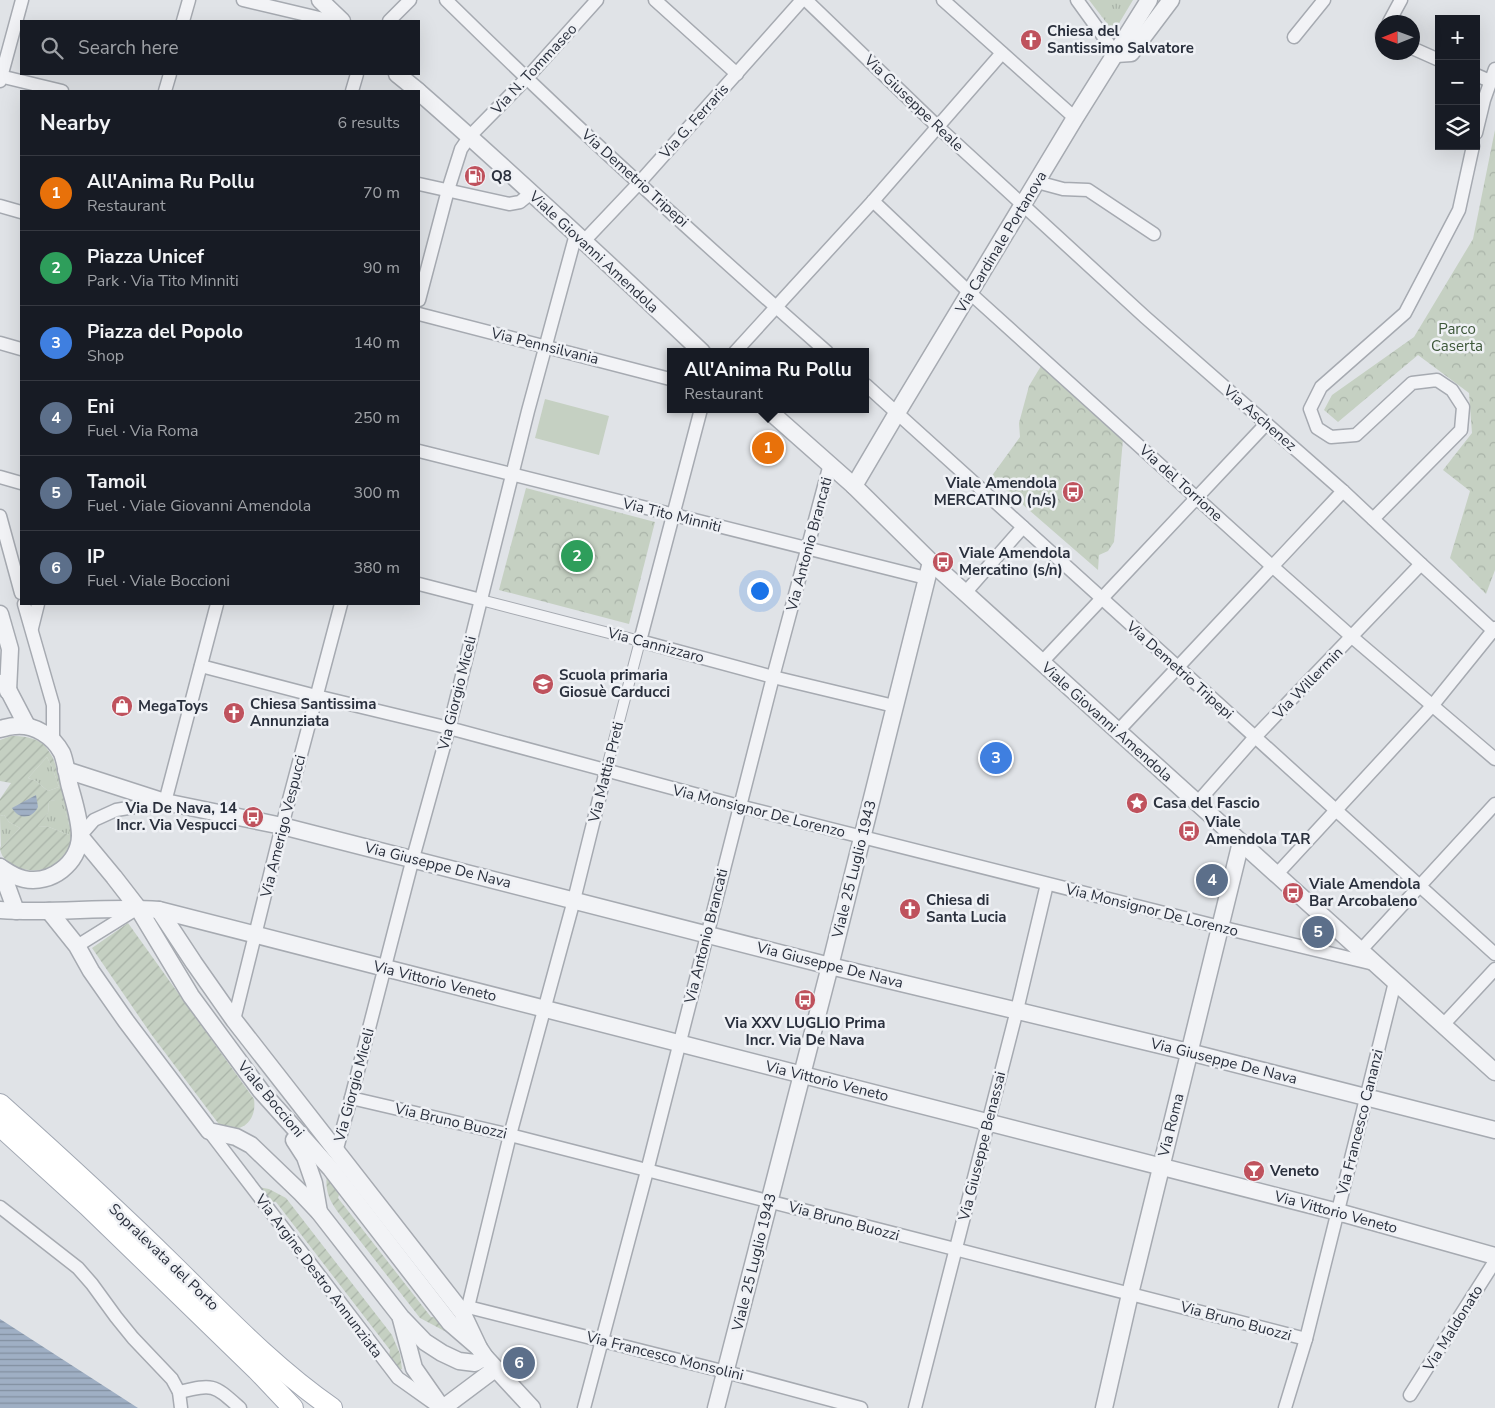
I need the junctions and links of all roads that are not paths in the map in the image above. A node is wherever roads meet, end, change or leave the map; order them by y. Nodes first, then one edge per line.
1 (22, 0) edge
2 (189, 0) edge
3 (243, 0) edge
4 (320, 0) edge
5 (410, 0) edge
6 (446, 0) edge
7 (597, 0) edge
8 (655, 0) edge
9 (802, 0) edge
10 (806, 0) edge
11 (943, 0) edge
12 (1077, 0) edge
13 (1149, 0) edge
14 (1171, 0) edge
15 (1324, 0) edge
16 (1401, 0) edge
17 (1393, 15) edge
18 (183, 20) edge
19 (328, 20) edge
20 (341, 20) edge
21 (390, 20) edge
22 (1294, 37) dead end
23 (1420, 52) edge
24 (1002, 53) junction
25 (1116, 54) junction
26 (1435, 58) edge
27 (737, 74) junction
28 (170, 75) edge
29 (357, 75) edge
30 (398, 75) edge
31 (1480, 75) edge
32 (1493, 75) edge
33 (0, 78) edge
34 (526, 79) junction
35 (57, 90) edge
36 (165, 90) edge
37 (352, 90) edge
38 (416, 90) edge
39 (420, 94) edge
40 (1480, 116) edge
41 (1075, 118) junction
42 (938, 127) junction
43 (470, 136) junction
44 (1472, 150) edge
45 (639, 182) junction
46 (1037, 182) junction
47 (420, 184) edge
48 (448, 190) junction
49 (531, 193) junction
50 (873, 202) junction
51 (0, 206) edge
52 (1023, 206) junction
53 (20, 212) edge
54 (1154, 234) dead end
55 (580, 238) junction
56 (970, 293) junction
57 (420, 296) edge
58 (776, 306) junction
59 (420, 314) edge
60 (0, 343) edge
61 (545, 346) junction
62 (698, 348) edge
63 (739, 348) edge
64 (823, 348) edge
65 (20, 349) edge
66 (667, 378) edge
67 (869, 388) edge
68 (700, 413) edge
69 (772, 413) edge
70 (897, 413) junction
71 (1266, 424) junction
72 (420, 451) edge
73 (830, 464) junction
74 (511, 474) junction
75 (0, 477) edge
76 (20, 483) edge
77 (854, 486) junction
78 (1343, 491) junction
79 (1197, 498) junction
80 (674, 515) junction
81 (0, 516) edge
82 (1373, 518) junction
83 (1022, 527) junction
84 (808, 548) junction
85 (931, 562) junction
86 (1420, 564) junction
87 (1273, 567) junction
88 (926, 578) junction
89 (420, 584) edge
90 (20, 588) edge
91 (965, 593) junction
92 (1103, 599) junction
93 (481, 600) junction
94 (24, 605) edge
95 (38, 605) edge
96 (217, 605) edge
97 (341, 605) edge
98 (0, 614) edge
99 (32, 630) junction
100 (1494, 630) edge
101 (1352, 637) junction
102 (640, 641) junction
103 (1042, 662) junction
104 (201, 666) junction
105 (1178, 668) junction
106 (0, 675) edge
107 (773, 677) junction
108 (8, 691) junction
109 (316, 696) junction
110 (894, 706) junction
111 (1432, 706) junction
112 (27, 726) junction
113 (449, 728) junction
114 (0, 729) edge
115 (1118, 732) junction
116 (1255, 737) junction
117 (53, 740) junction
118 (1495, 759) edge
119 (66, 770) junction
120 (606, 771) junction
121 (165, 802) junction
122 (1197, 803) junction
123 (1495, 804) edge
124 (739, 806) junction
125 (1336, 811) junction
126 (282, 826) junction
127 (80, 836) junction
128 (863, 837) junction
129 (1241, 842) junction
130 (413, 858) junction
131 (0, 867) edge
132 (1277, 874) junction
133 (1047, 884) junction
134 (1419, 886) junction
135 (574, 900) junction
136 (138, 908) junction
137 (159, 910) junction
138 (8, 911) edge
139 (49, 911) junction
140 (1220, 927) junction
141 (707, 933) junction
142 (256, 934) junction
143 (76, 946) junction
144 (1361, 950) junction
145 (1495, 954) edge
146 (1377, 964) junction
147 (830, 966) junction
148 (385, 968) junction
149 (1495, 969) edge
150 (1395, 982) junction
151 (545, 1009) junction
152 (1017, 1010) junction
153 (234, 1020) junction
154 (1443, 1025) junction
155 (679, 1043) junction
156 (1189, 1052) junction
157 (1495, 1072) edge
158 (802, 1075) junction
159 (261, 1091) junction
160 (1366, 1097) junction
161 (352, 1098) junction
162 (0, 1104) edge
163 (988, 1122) junction
164 (0, 1126) edge
165 (1495, 1130) edge
166 (209, 1131) junction
167 (510, 1135) junction
168 (39, 1150) junction
169 (336, 1152) junction
170 (1161, 1167) junction
171 (647, 1171) junction
172 (770, 1202) junction
173 (0, 1207) edge
174 (319, 1212) junction
175 (1338, 1212) junction
176 (956, 1250) junction
177 (1495, 1256) edge
178 (1495, 1261) edge
179 (1130, 1294) junction
180 (465, 1309) junction
181 (401, 1317) junction
182 (1306, 1339) junction
183 (602, 1340) junction
184 (486, 1358) junction
185 (726, 1372) junction
186 (179, 1392) junction
187 (1410, 1394) dead end
188 (181, 1408) edge
189 (240, 1408) edge
190 (293, 1408) edge
191 (332, 1408) edge
192 (442, 1408) edge
193 (532, 1408) edge
194 (584, 1408) edge
195 (716, 1408) edge
196 (861, 1408) edge
197 (915, 1408) edge
198 (1104, 1408) edge
199 (1285, 1408) edge

1 - 33 street
2 - 18 street
3 - 19 street
4 - 20 street
5 - 21 street
6 - 34 street, Via Demetrio Tripepi
7 - 34 street, Via N. Tommaseo
8 - 27 street
9 - 27 street, Via G. Ferraris
10 - 42 street, Via Giuseppe Reale
11 - 24 street
12 - 25 street
13 - 25 street, Via Cardinale Portanova
14 - 25 street
15 - 22 street
16 - 17 street
23 - 26 street
24 - 41 street
24 - 42 street
25 - 41 street, Via Cardinale Portanova
27 - 45 street, Via G. Ferraris
28 - 36 street
29 - 37 street
30 - 38 street, Viale Giovanni Amendola
31 - 32 street
32 - 40 street
33 - 35 street
34 - 43 street, Via N. Tommaseo
34 - 45 street, Via Demetrio Tripepi
39 - 43 street, Viale Giovanni Amendola
41 - 46 street, Via Cardinale Portanova
42 - 50 street
42 - 52 street, Via Giuseppe Reale
43 - 48 street, Via N. Tommaseo
43 - 49 street, Viale Giovanni Amendola
44 - 82 street
45 - 55 street, Via G. Ferraris
45 - 58 street, Via Demetrio Tripepi
46 - 52 street, Via Cardinale Portanova
46 - 54 street
47 - 48 street
48 - 49 street
48 - 57 street
49 - 55 street, Viale Giovanni Amendola
50 - 56 street, Via del Torrione
50 - 58 street
51 - 53 street
52 - 56 street, Via Cardinale Portanova
52 - 71 street, Via Aschenez
55 - 61 street, Via Giorgio Miceli
55 - 62 street, Viale Giovanni Amendola
56 - 70 street, Via Cardinale Portanova
56 - 79 street, Via del Torrione
58 - 63 street
58 - 64 street, Via Demetrio Tripepi
59 - 61 street, Via Pennsilvania
60 - 65 street
61 - 66 street, Via Pennsilvania
61 - 74 street, Via Giorgio Miceli
67 - 70 street, Via Demetrio Tripepi
68 - 80 street, Via Mattia Preti
69 - 73 street, Viale Giovanni Amendola
70 - 77 street, Via Cardinale Portanova
70 - 83 street, Via Demetrio Tripepi
71 - 78 street, Via Aschenez
71 - 79 street
72 - 74 street, Via Tito Minniti
73 - 77 street, Viale Giovanni Amendola
73 - 84 street, Via Antonio Brancati
74 - 80 street, Via Tito Minniti
74 - 93 street, Via Giorgio Miceli
75 - 76 street
77 - 85 street, Viale Giovanni Amendola
78 - 82 street, Via Aschenez
78 - 87 street
79 - 87 street, Via del Torrione
79 - 92 street
80 - 84 street, Via Tito Minniti
80 - 102 street, Via Mattia Preti
81 - 90 street
82 - 86 street, Via Aschenez
83 - 91 street
83 - 92 street, Via Demetrio Tripepi
84 - 88 street, Via Tito Minniti
84 - 107 street, Via Antonio Brancati
85 - 88 street, Viale 25 Luglio 1943
85 - 91 street, Viale Giovanni Amendola
86 - 100 street, Via Aschenez
86 - 101 street, Via Willermin
87 - 101 street, Via del Torrione
87 - 105 street
88 - 110 street, Viale 25 Luglio 1943
89 - 93 street, Via Cannizzaro
91 - 103 street, Viale Giovanni Amendola
92 - 103 street
92 - 105 street, Via Demetrio Tripepi
93 - 102 street, Via Cannizzaro
93 - 113 street, Via Giorgio Miceli
94 - 99 street
95 - 99 street
96 - 104 street
97 - 109 street, Via Amerigo Vespucci
98 - 108 street
99 - 117 street
100 - 111 street
101 - 111 street, Via del Torrione
101 - 116 street, Via Willermin
102 - 107 street, Via Cannizzaro
102 - 120 street, Via Mattia Preti
103 - 115 street, Viale Giovanni Amendola
104 - 109 street, Via Monsignor De Lorenzo
104 - 121 street
105 - 115 street
105 - 116 street, Via Demetrio Tripepi
106 - 108 street
107 - 110 street, Via Cannizzaro
107 - 124 street, Via Antonio Brancati
108 - 112 street
109 - 113 street, Via Monsignor De Lorenzo
109 - 126 street, Via Amerigo Vespucci
110 - 128 street, Viale 25 Luglio 1943
111 - 118 street, Via del Torrione
111 - 125 street
112 - 114 street
112 - 117 street
113 - 120 street, Via Monsignor De Lorenzo
113 - 130 street, Via Giorgio Miceli
115 - 122 street, Viale Giovanni Amendola
116 - 122 street, Via Willermin
116 - 125 street, Via Demetrio Tripepi
117 - 119 street
119 - 121 street, Via Giuseppe De Nava
119 - 127 street
120 - 124 street, Via Monsignor De Lorenzo
120 - 135 street, Via Mattia Preti
121 - 126 street, Via Giuseppe De Nava
121 - 127 street, Via Giuseppe De Nava
122 - 129 street, Viale Giovanni Amendola
123 - 134 street
124 - 128 street, Via Monsignor De Lorenzo
124 - 141 street, Via Antonio Brancati
125 - 132 street
125 - 134 street, Via Demetrio Tripepi
126 - 130 street, Via Giuseppe De Nava
126 - 142 street, Via Amerigo Vespucci
127 - 131 street
127 - 136 street, Viale Boccioni
128 - 133 street, Via Monsignor De Lorenzo
128 - 147 street, Viale 25 Luglio 1943
129 - 132 street, Viale Giovanni Amendola
129 - 140 street, Via Roma
130 - 135 street, Via Giuseppe De Nava
130 - 148 street, Via Giorgio Miceli
131 - 138 street
132 - 144 street, Viale Giovanni Amendola
133 - 140 street, Via Monsignor De Lorenzo
133 - 152 street, Via Giuseppe Benassai
134 - 144 street
134 - 145 street, Via Demetrio Tripepi
135 - 141 street, Via Giuseppe De Nava
135 - 151 street, Via Mattia Preti
136 - 137 street, Via Vittorio Veneto
136 - 139 street, Via Vittorio Veneto
136 - 143 street
136 - 159 street, Viale Boccioni
137 - 142 street, Via Vittorio Veneto
137 - 153 street, Viale Boccioni
138 - 139 street, Via Vittorio Veneto
139 - 143 street, Via Argine Destro Annunziata
140 - 146 street, Via Monsignor De Lorenzo
140 - 156 street, Via Roma
141 - 147 street, Via Giuseppe De Nava
141 - 155 street, Via Antonio Brancati
142 - 148 street, Via Vittorio Veneto
142 - 153 street, Via Amerigo Vespucci
143 - 166 street, Via Argine Destro Annunziata
144 - 146 street, Viale Giovanni Amendola
146 - 150 street, Viale Giovanni Amendola
147 - 152 street, Via Giuseppe De Nava
147 - 158 street, Viale 25 Luglio 1943
148 - 151 street, Via Vittorio Veneto
148 - 161 street, Via Giorgio Miceli
149 - 154 street
150 - 154 street, Viale Giovanni Amendola
150 - 160 street, Via Francesco Cananzi
151 - 155 street, Via Vittorio Veneto
151 - 167 street, Via Mattia Preti
152 - 156 street, Via Giuseppe De Nava
152 - 163 street, Via Giuseppe Benassai
153 - 169 street, Viale Boccioni
154 - 157 street, Viale Giovanni Amendola
155 - 158 street, Via Vittorio Veneto
155 - 171 street, Via Antonio Brancati
156 - 160 street, Via Giuseppe De Nava
156 - 170 street, Via Roma
158 - 163 street, Via Vittorio Veneto
158 - 172 street, Viale 25 Luglio 1943
159 - 174 street
159 - 184 street, Viale Boccioni
160 - 165 street, Via Giuseppe De Nava
160 - 175 street, Via Francesco Cananzi
161 - 167 street, Via Bruno Buozzi
161 - 169 street, Via Giorgio Miceli
162 - 168 main road, Sopralevata del Porto
163 - 170 street, Via Vittorio Veneto
163 - 176 street, Via Giuseppe Benassai
164 - 168 main road
166 - 174 street, Via Argine Destro Annunziata
166 - 192 street, Via Argine Destro Annunziata
167 - 171 street, Via Bruno Buozzi
167 - 180 street, Via Mattia Preti
168 - 190 main road
168 - 191 main road, Sopralevata del Porto
169 - 180 street, Viale Boccioni
170 - 175 street, Via Vittorio Veneto
170 - 179 street, Via Roma
171 - 172 street, Via Bruno Buozzi
171 - 183 street, Via Antonio Brancati
172 - 176 street, Via Bruno Buozzi
172 - 185 street, Viale 25 Luglio 1943
173 - 186 street
174 - 181 street, Via Argine Destro Annunziata
175 - 177 street, Via Vittorio Veneto
175 - 182 street, Via Francesco Cananzi
176 - 179 street, Via Bruno Buozzi
176 - 197 street, Via Giuseppe Benassai
178 - 187 street, Via Maldonato
179 - 182 street, Via Bruno Buozzi
179 - 198 street, Via Roma
180 - 183 street, Via Francesco Monsolini
180 - 184 street, Viale Boccioni
181 - 184 street, Via Argine Destro Annunziata
181 - 192 street, Via Argine Destro Annunziata
182 - 199 street, Via Francesco Cananzi
183 - 185 street, Via Francesco Monsolini
183 - 194 street, Via Antonio Brancati
184 - 192 street
184 - 193 street, Viale Boccioni
185 - 195 street, Viale 25 Luglio 1943
185 - 196 street, Via Francesco Monsolini
186 - 188 street
186 - 189 street

